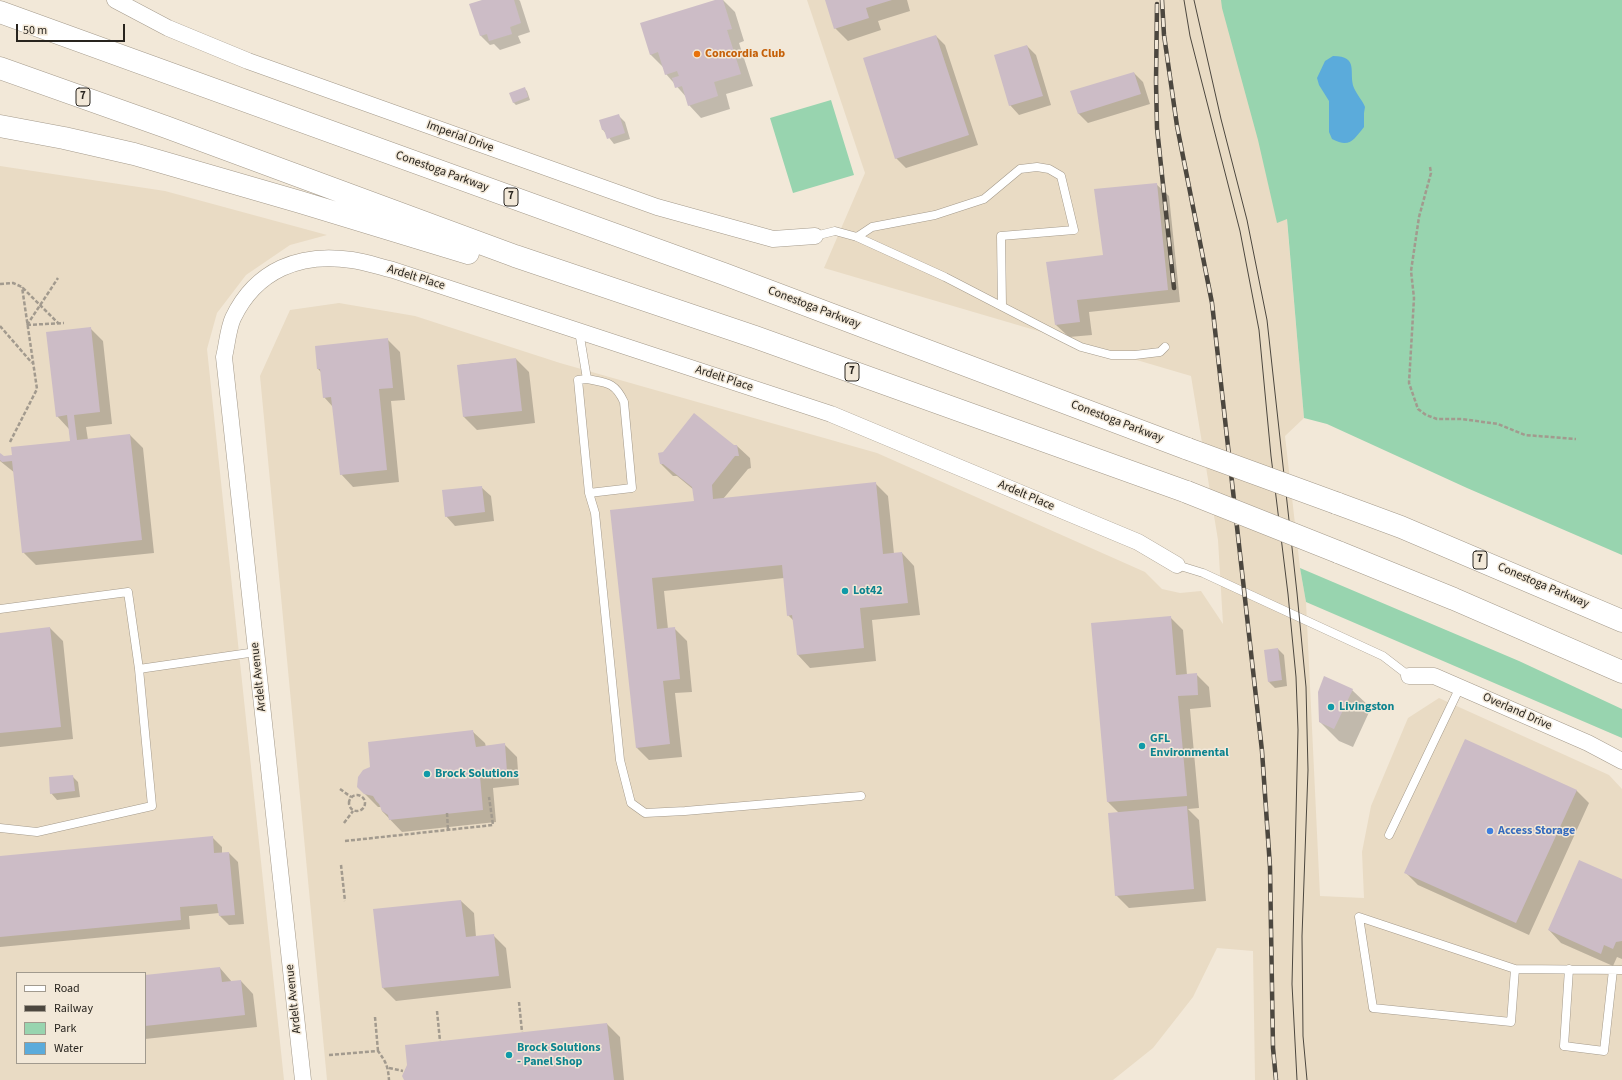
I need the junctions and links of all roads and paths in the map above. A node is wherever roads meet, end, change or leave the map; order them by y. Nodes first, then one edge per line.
1 (115, 0) edge
2 (1, 6) edge
3 (0, 68) edge
4 (0, 126) edge
5 (1430, 167) dead end
6 (815, 236) joint
7 (857, 236) junction
8 (515, 256) junction
9 (58, 278) dead end
10 (258, 283) joint
11 (0, 284) edge
12 (22, 287) junction
13 (40, 305) junction
14 (1002, 306) junction
15 (58, 323) junction
16 (64, 323) dead end
17 (27, 325) junction
18 (0, 326) edge
19 (579, 331) junction
20 (1165, 347) dead end
21 (32, 363) junction
22 (587, 379) junction
23 (1576, 439) dead end
24 (10, 442) dead end
25 (588, 493) junction
26 (1177, 565) joint
27 (0, 609) edge
28 (1622, 621) edge
29 (256, 652) junction
30 (139, 669) junction
31 (1622, 672) edge
32 (1409, 676) joint
33 (1460, 687) junction
34 (1622, 761) edge
35 (340, 789) dead end
36 (489, 796) dead end
37 (861, 796) dead end
38 (351, 798) junction
39 (353, 811) junction
40 (447, 813) dead end
41 (344, 823) dead end
42 (0, 828) edge
43 (448, 830) junction
44 (1389, 835) dead end
45 (345, 841) dead end
46 (341, 865) dead end
47 (345, 901) dead end
48 (1515, 969) junction
49 (1569, 969) junction
50 (1613, 970) junction
51 (1622, 970) edge
52 (519, 1002) dead end
53 (436, 1011) dead end
54 (375, 1017) dead end
55 (522, 1032) dead end
56 (440, 1041) dead end
57 (378, 1051) junction
58 (329, 1055) dead end
59 (388, 1068) junction
60 (403, 1071) dead end
61 (303, 1080) edge
62 (389, 1080) edge

1 - 6 street, Imperial Drive
2 - 28 highway, Conestoga Parkway / 7, bridge
3 - 8 highway, 7
4 - 8 highway
5 - 23 path
6 - 7 lane
7 - 14 lane
7 - 14 lane
8 - 31 highway, 7, bridge
9 - 13 path
10 - 19 street, Ardelt Place
10 - 29 street, Ardelt Avenue
11 - 12 path
12 - 13 path
12 - 17 path
13 - 15 path
13 - 17 path
14 - 20 lane
15 - 16 path
15 - 17 path
17 - 21 path
18 - 21 path
19 - 22 lane
19 - 26 street, Ardelt Place
21 - 24 path
22 - 25 lane
22 - 25 lane
25 - 37 lane
26 - 32 lane
27 - 30 lane
29 - 30 lane
29 - 61 street, Ardelt Avenue
30 - 42 lane
32 - 33 street, Overland Drive
33 - 34 street, Overland Drive
33 - 44 lane
35 - 38 path
36 - 43 path
38 - 39 path
38 - 39 path
39 - 41 path
40 - 43 path
43 - 45 path
46 - 47 path
48 - 48 lane
48 - 49 lane
49 - 50 lane
49 - 50 lane
50 - 51 lane
52 - 55 path
53 - 56 path
54 - 57 path
57 - 58 path
57 - 59 path
59 - 60 path
59 - 62 path

